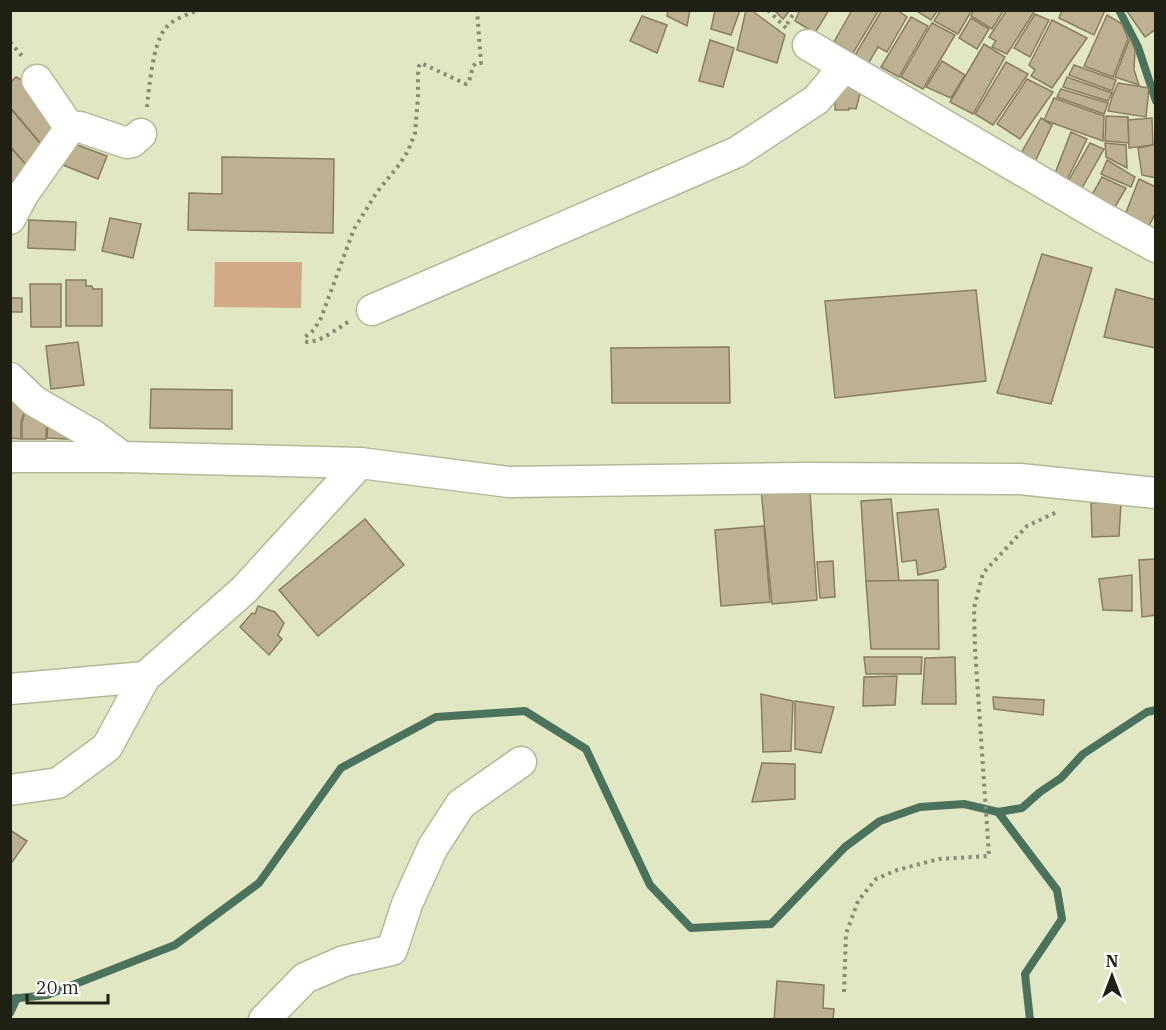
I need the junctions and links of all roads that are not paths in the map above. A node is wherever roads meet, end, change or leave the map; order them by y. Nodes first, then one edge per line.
1 (797, 36) road end
2 (844, 67) junction
3 (37, 80) dead end
4 (70, 128) junction
5 (141, 134) road end
6 (10, 219) edge
7 (1155, 247) edge
8 (372, 310) road end
9 (10, 378) edge
10 (10, 457) edge
11 (122, 457) junction
12 (360, 463) junction
13 (1155, 492) edge
14 (146, 677) junction
15 (10, 689) edge
16 (521, 762) dead end
17 (10, 790) edge
18 (264, 1020) edge

1 - 2 street
2 - 7 street
2 - 8 street
3 - 4 street
4 - 5 street
4 - 6 street
9 - 11 street
10 - 11 street
11 - 12 street
12 - 13 street
12 - 14 street
14 - 15 street
14 - 17 street
16 - 18 street

